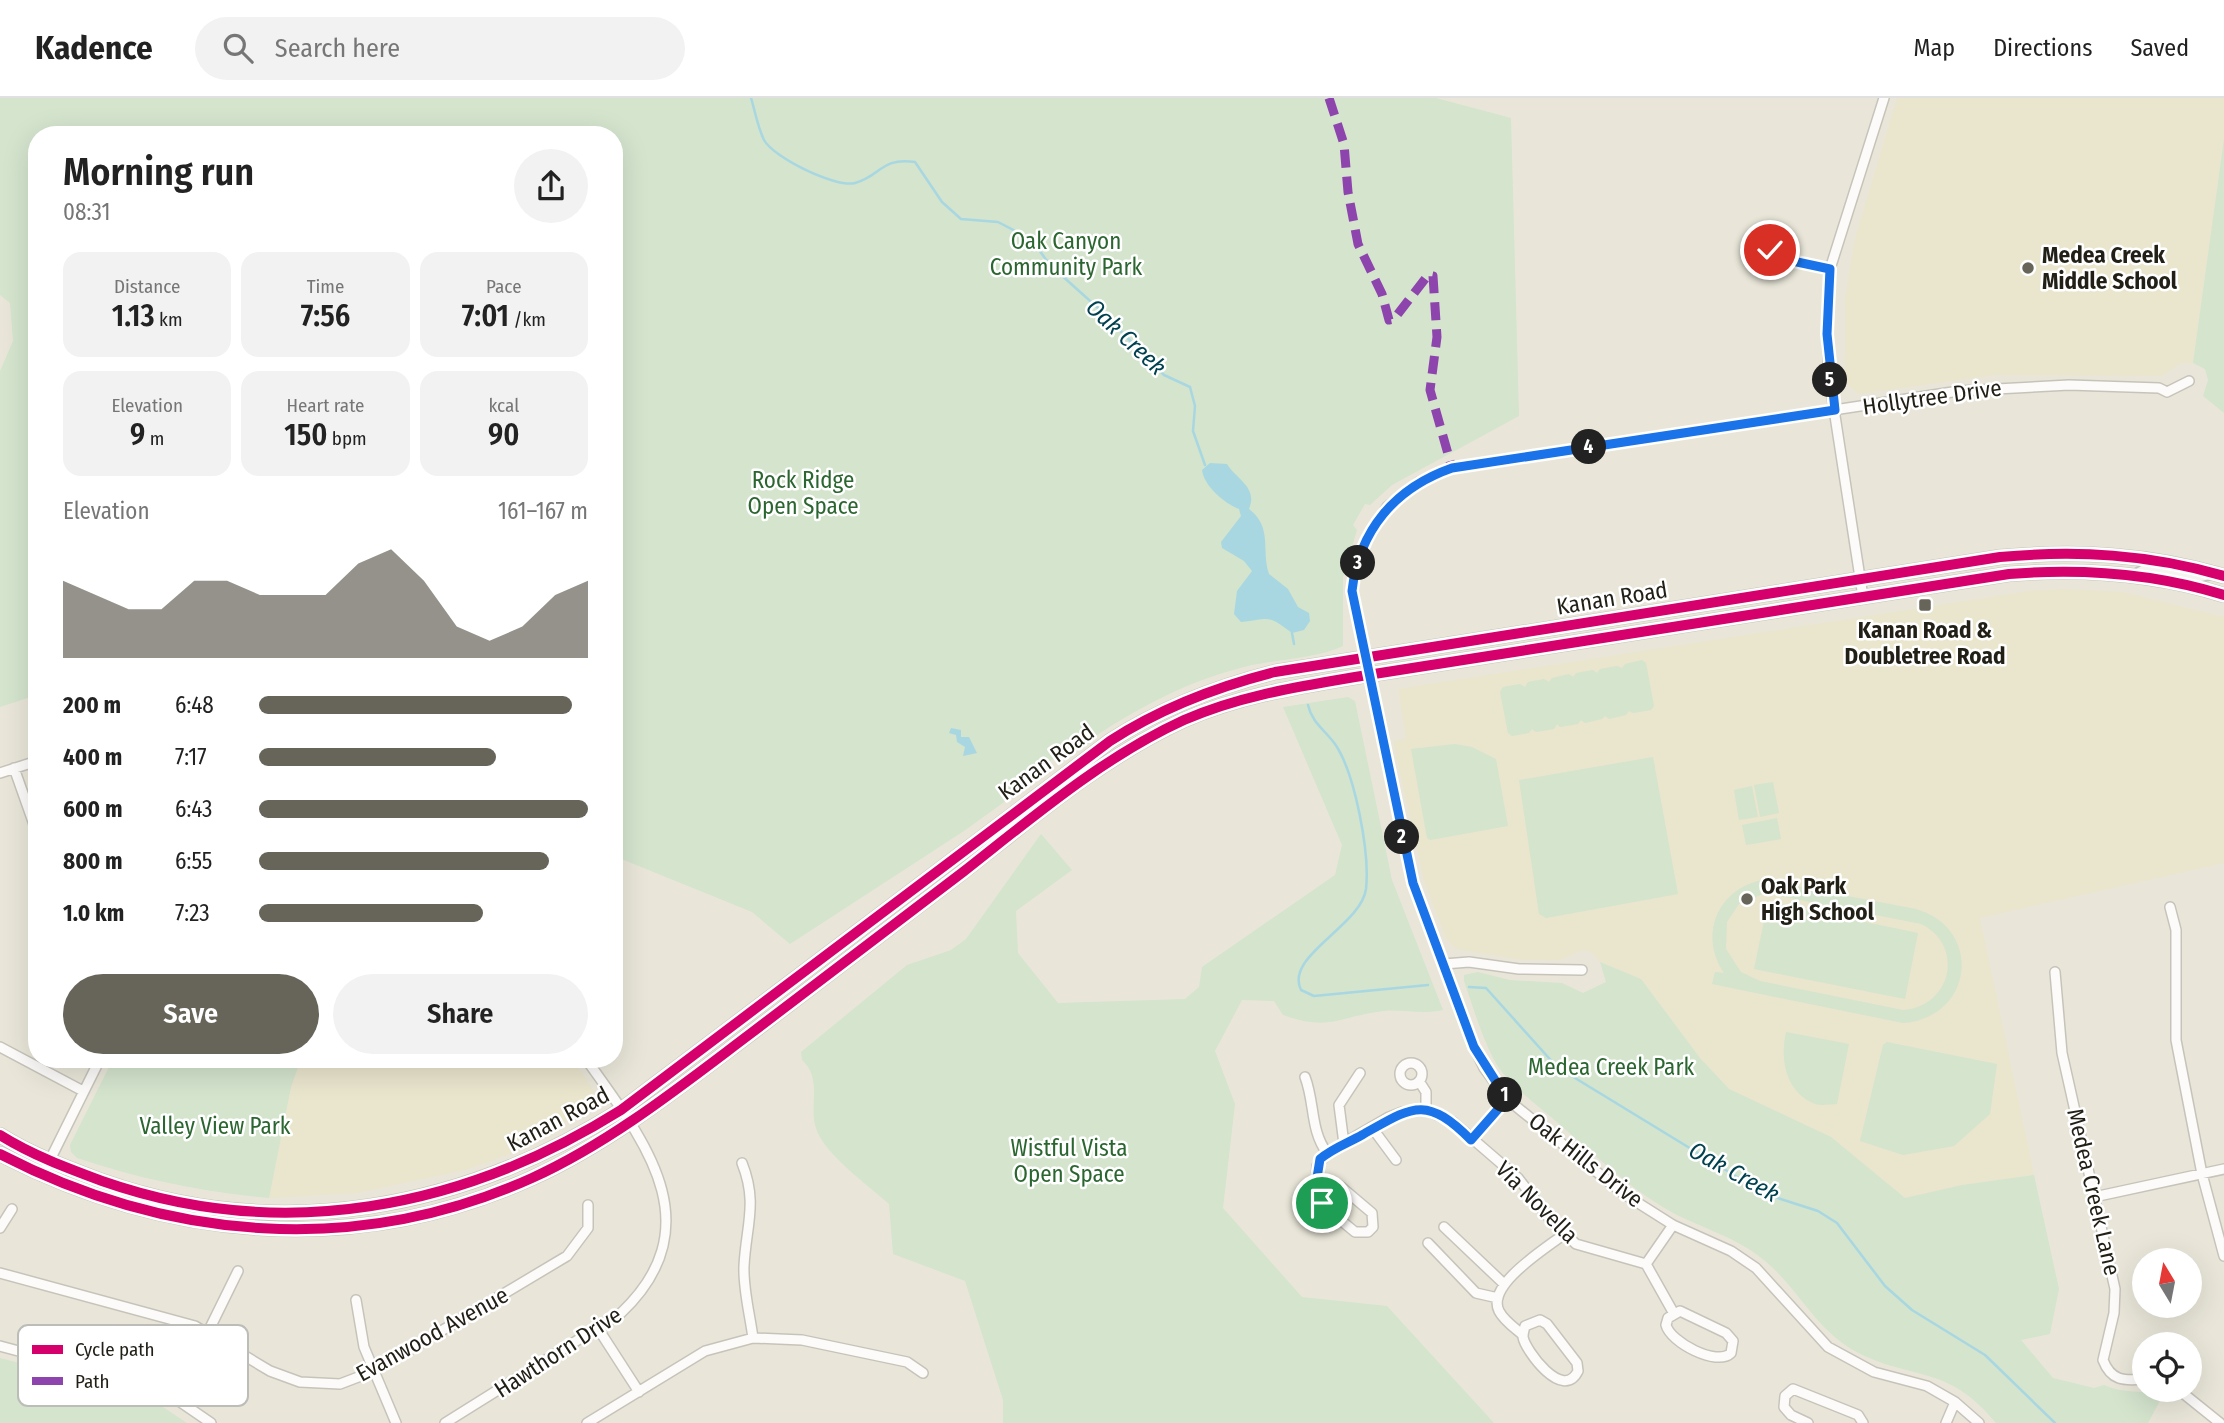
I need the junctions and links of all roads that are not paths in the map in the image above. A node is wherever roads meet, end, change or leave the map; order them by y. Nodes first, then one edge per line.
1 (1884, 98) edge
2 (1746, 249) dead end
3 (1830, 269) junction
4 (2189, 381) dead end
5 (1835, 410) junction
6 (2218, 574) edge
7 (2138, 575) junction
8 (1860, 578) junction
9 (2224, 595) edge
10 (1863, 597) junction
11 (1364, 659) junction
12 (1368, 675) junction
13 (28, 764) edge
14 (15, 768) junction
15 (0, 773) edge
16 (28, 806) edge
17 (2170, 907) dead end
18 (1444, 964) junction
19 (1582, 971) dead end
20 (2055, 972) dead end
21 (0, 1047) edge
22 (28, 1059) edge
23 (46, 1068) edge
24 (95, 1068) edge
25 (592, 1068) edge
26 (1360, 1073) dead end
27 (1305, 1077) dead end
28 (1419, 1081) dead end
29 (83, 1091) junction
30 (1507, 1099) junction
31 (621, 1110) junction
32 (1426, 1110) junction
33 (629, 1122) junction
34 (1373, 1129) junction
35 (0, 1135) edge
36 (1471, 1140) junction
37 (1343, 1144) junction
38 (1327, 1153) junction
39 (0, 1154) edge
40 (1395, 1160) dead end
41 (49, 1161) junction
42 (742, 1163) dead end
43 (2224, 1169) edge
44 (2202, 1174) junction
45 (42, 1176) junction
46 (1316, 1184) junction
47 (2094, 1197) junction
48 (588, 1205) dead end
49 (12, 1209) dead end
50 (1672, 1225) junction
51 (1444, 1227) dead end
52 (0, 1228) edge
53 (1563, 1235) junction
54 (1428, 1243) dead end
55 (2224, 1256) edge
56 (1646, 1264) junction
57 (239, 1271) dead end
58 (0, 1273) edge
59 (1503, 1283) junction
60 (1497, 1298) junction
61 (356, 1300) dead end
62 (1673, 1312) junction
63 (190, 1325) edge
64 (212, 1325) edge
65 (599, 1330) junction
66 (1522, 1335) junction
67 (753, 1338) junction
68 (0, 1346) edge
69 (18, 1351) edge
70 (248, 1357) edge
71 (374, 1371) junction
72 (923, 1373) dead end
73 (2132, 1380) edge
74 (639, 1392) junction
75 (1955, 1402) junction
76 (2194, 1402) edge
77 (186, 1406) edge
78 (211, 1423) edge
79 (396, 1423) edge
80 (445, 1423) edge
81 (587, 1423) edge
82 (1808, 1423) edge
83 (1863, 1423) edge
84 (1946, 1423) edge
85 (1979, 1423) edge
86 (2220, 1423) edge

1 - 3 street
2 - 3 street
3 - 5 street
4 - 5 street, Hollytree Drive
5 - 8 street
5 - 11 street, Hollytree Drive
6 - 7 main road
6 - 8 main road, Kanan Road
7 - 9 main road, Kanan Road
7 - 10 main road, Kanan Road
8 - 10 street
8 - 11 main road, Kanan Road
10 - 12 main road, Kanan Road
11 - 12 street, Oak Hills Drive
11 - 31 main road, Kanan Road
12 - 18 street, Oak Hills Drive
12 - 33 main road, Kanan Road
13 - 14 street
14 - 15 street
14 - 16 street
17 - 44 street
18 - 19 street
18 - 30 street, Oak Hills Drive
20 - 47 street, Medea Creek Lane
21 - 22 street
23 - 29 street
24 - 29 street
25 - 31 street, Hawthorn Drive
26 - 37 street
27 - 38 street
28 - 32 street
29 - 41 street
30 - 36 street
30 - 50 street, Oak Hills Drive
31 - 33 street, Hawthorn Drive
31 - 41 main road, Kanan Road
32 - 34 street
32 - 36 street, Via Novella
33 - 45 main road, Kanan Road
33 - 65 street, Hawthorn Drive
34 - 37 street
34 - 40 street
35 - 41 main road, Kanan Road
36 - 53 street, Via Novella
37 - 38 street
38 - 46 street
39 - 45 main road, Kanan Road
41 - 45 street
42 - 67 street
43 - 44 street
44 - 47 street
44 - 55 street
46 - 46 street
47 - 73 street, Medea Creek Lane
48 - 71 street, Evanwood Avenue
49 - 52 street
50 - 56 street
50 - 75 street, Oak Hills Drive
51 - 59 street
53 - 56 street, Via Novella
53 - 59 street
54 - 60 street
56 - 62 street
57 - 64 street
58 - 63 street, Evanwood Avenue
59 - 60 street
60 - 66 street
61 - 71 street
62 - 62 street
65 - 74 street
65 - 80 street, Hawthorn Drive
66 - 66 street
67 - 72 street
67 - 74 street
68 - 69 street
70 - 71 street, Evanwood Avenue
71 - 79 street
74 - 81 street
75 - 84 street
75 - 85 street, Oak Hills Drive
76 - 86 street
77 - 78 street
82 - 83 street

